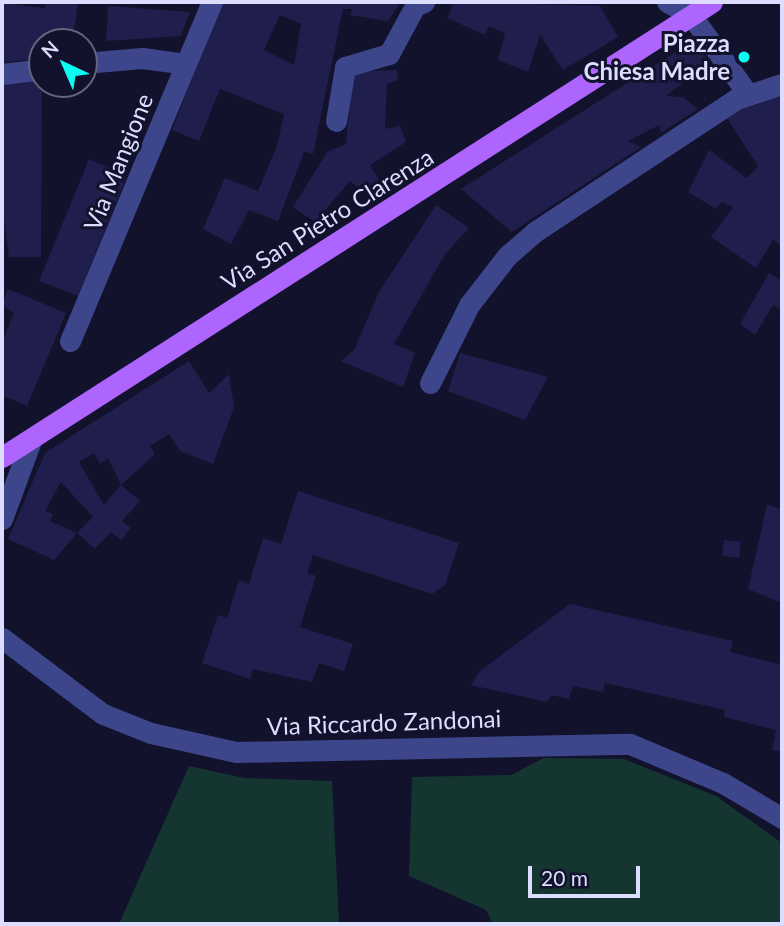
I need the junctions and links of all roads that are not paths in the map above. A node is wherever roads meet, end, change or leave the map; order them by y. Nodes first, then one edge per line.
1 (212, 2) edge
2 (424, 2) edge
3 (667, 2) edge
4 (712, 2) edge
5 (685, 19) junction
6 (98, 62) edge
7 (186, 64) junction
8 (28, 71) edge
9 (2, 74) edge
10 (782, 83) edge
11 (742, 96) junction
12 (336, 121) dead end
13 (70, 341) dead end
14 (430, 383) dead end
15 (32, 438) junction
16 (2, 457) edge
17 (2, 519) edge
18 (2, 638) edge
19 (782, 818) edge

1 - 7 street, Via Mangione
2 - 12 street
3 - 5 street
4 - 5 main road, Via San Pietro Clarenza
5 - 11 street
5 - 15 main road, Via San Pietro Clarenza
6 - 7 street
7 - 13 street, Via Mangione
8 - 9 street
10 - 11 street
11 - 14 street
15 - 16 main road, Via San Pietro Clarenza
15 - 17 street
18 - 19 street, Via Riccardo Zandonai

